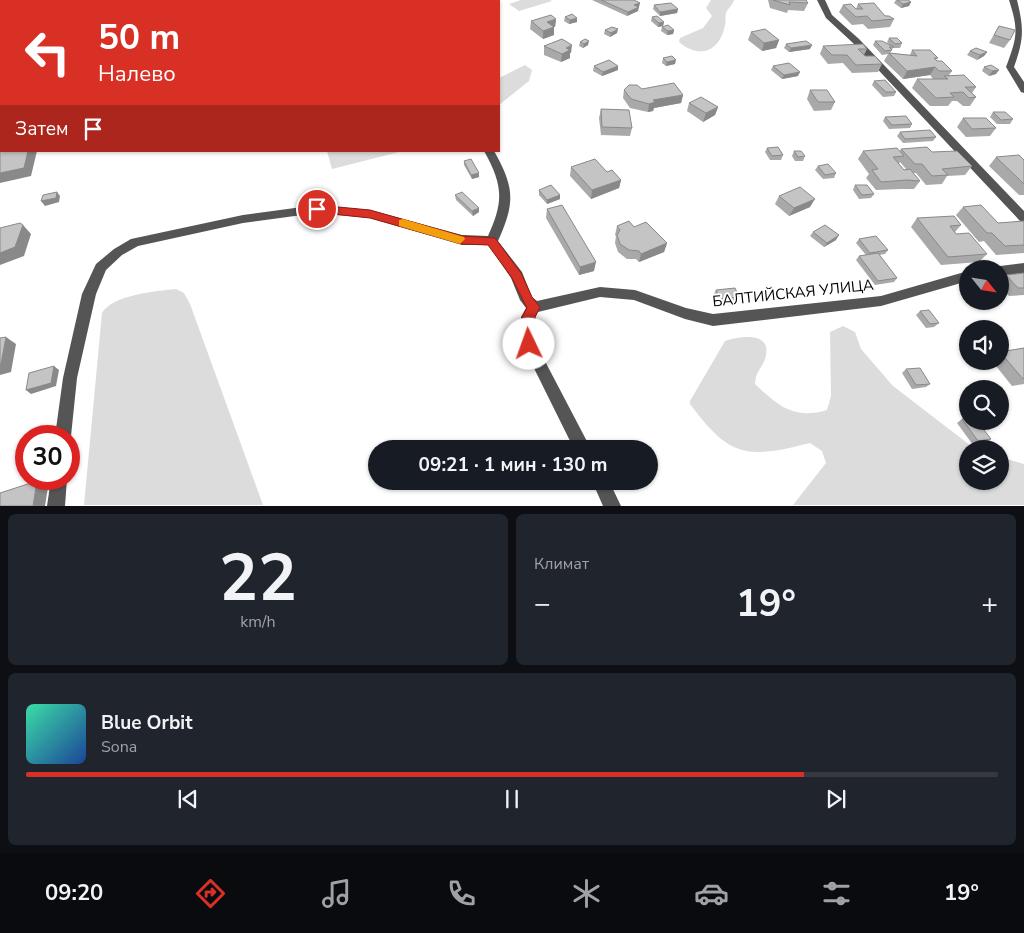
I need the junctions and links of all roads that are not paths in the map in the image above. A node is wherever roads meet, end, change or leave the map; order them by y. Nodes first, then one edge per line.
1 (821, 0) edge
2 (1013, 0) edge
3 (1024, 90) edge
4 (490, 152) edge
5 (1024, 218) edge
6 (492, 241) junction
7 (1024, 268) edge
8 (1009, 270) edge
9 (959, 279) edge
10 (534, 307) junction
11 (64, 425) edge
12 (578, 440) edge
13 (57, 490) edge
14 (605, 490) edge
15 (56, 506) edge
16 (613, 506) edge

1 - 5 street
2 - 3 street
4 - 6 street
6 - 10 street
6 - 11 street
7 - 8 street
9 - 10 street, БАЛТИЙСКАЯ УЛИЦА
10 - 12 street
13 - 15 street
14 - 16 street

